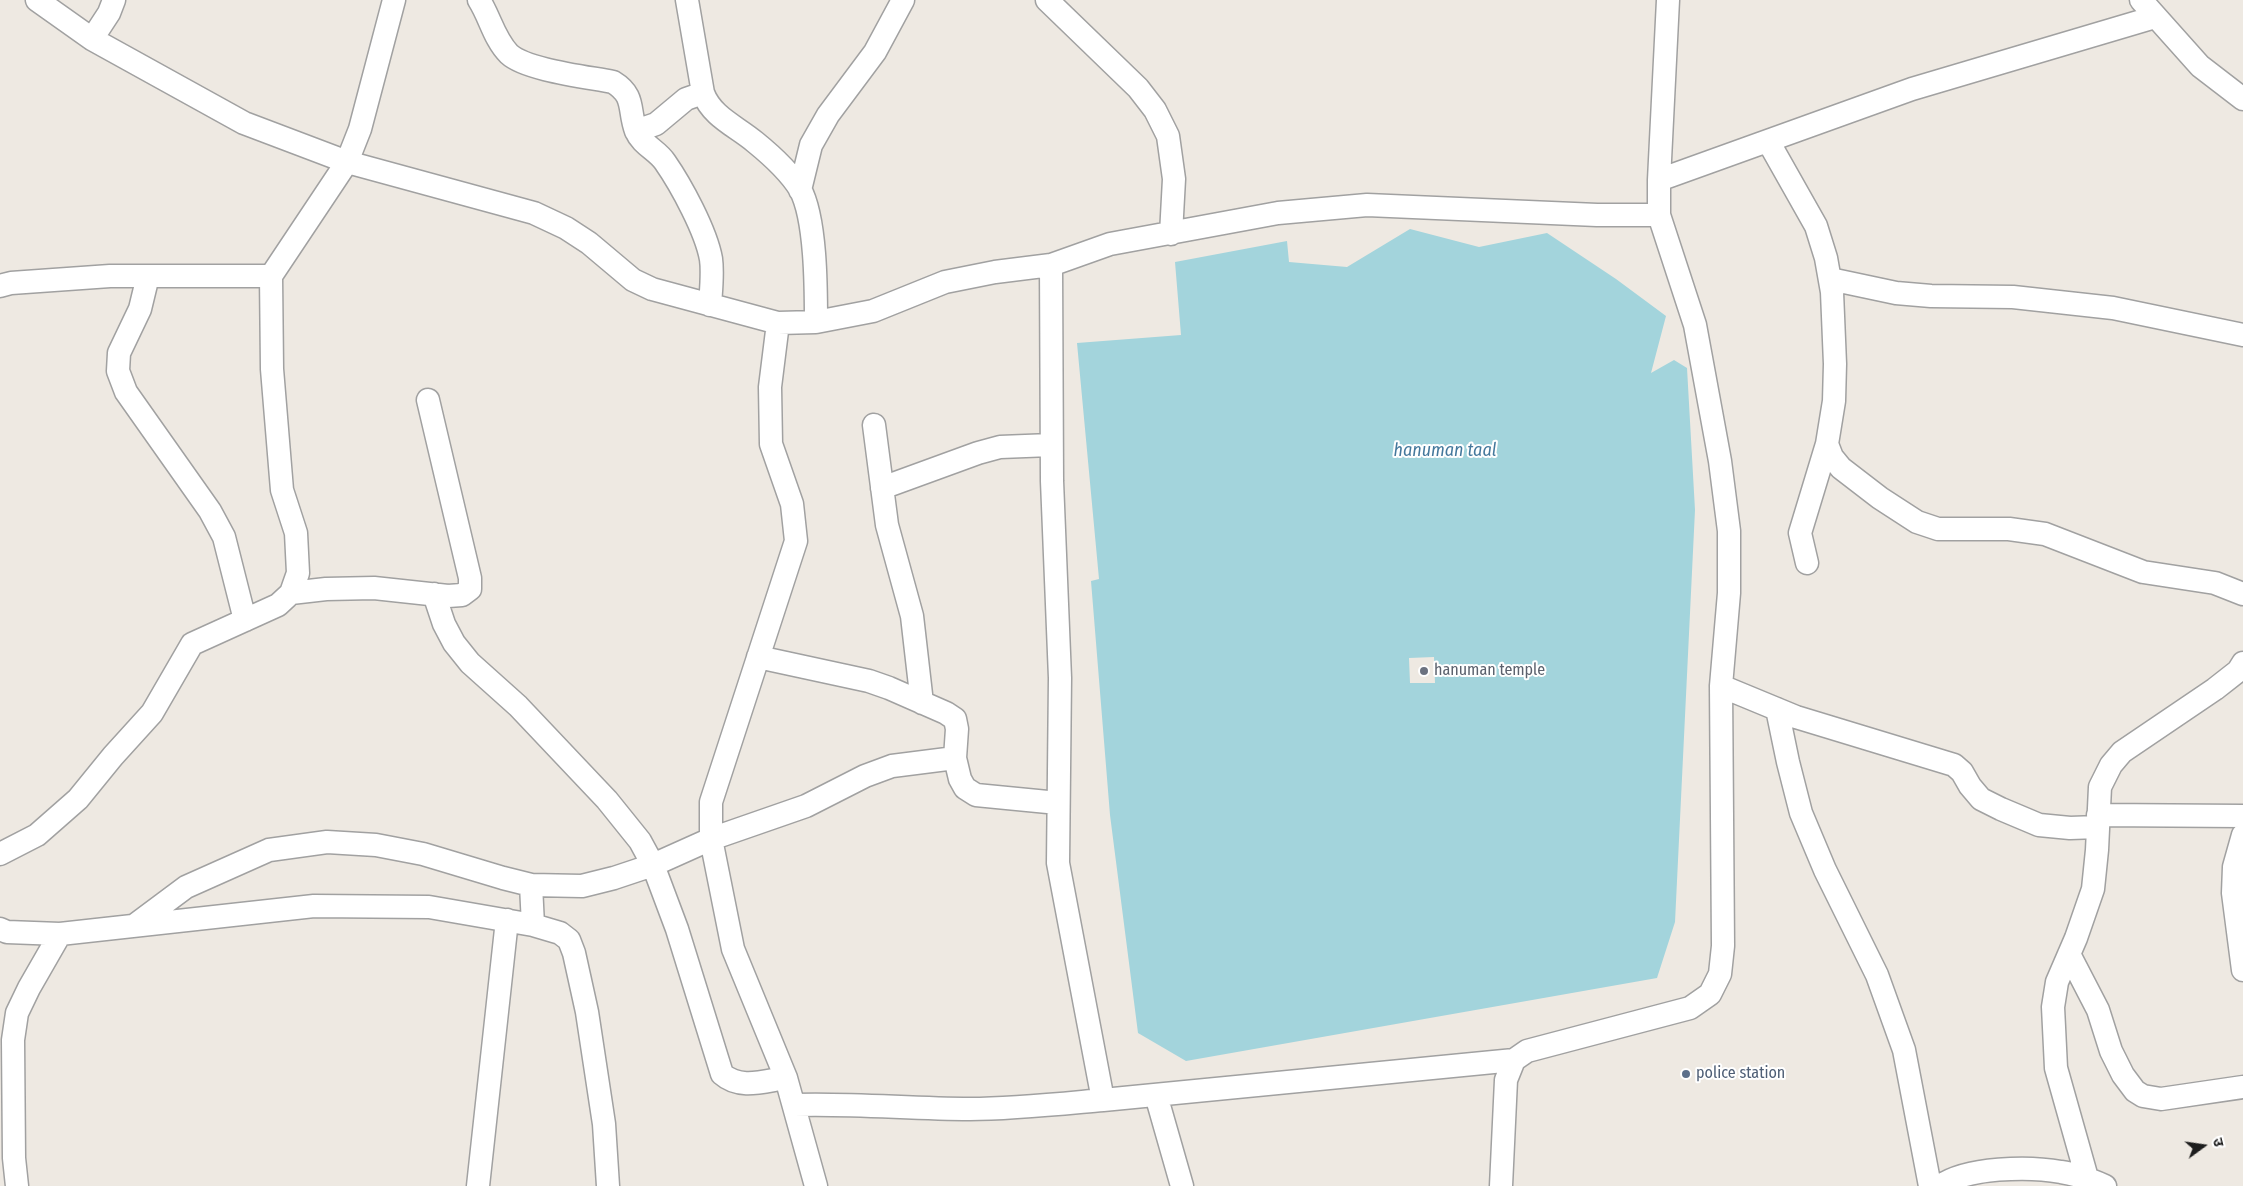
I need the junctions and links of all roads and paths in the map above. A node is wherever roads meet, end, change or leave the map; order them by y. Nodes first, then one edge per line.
1 (37, 0) edge
2 (114, 0) edge
3 (394, 0) edge
4 (479, 0) edge
5 (687, 0) edge
6 (903, 0) edge
7 (1047, 0) edge
8 (1668, 0) edge
9 (2148, 9) edge
10 (92, 39) junction
11 (703, 93) junction
12 (2243, 99) edge
13 (636, 131) junction
14 (1768, 141) junction
15 (347, 162) junction
16 (1658, 180) junction
17 (800, 190) junction
18 (1659, 215) junction
19 (1171, 234) junction
20 (1051, 265) junction
21 (148, 276) junction
22 (271, 276) junction
23 (1830, 279) junction
24 (0, 286) edge
25 (710, 305) junction
26 (816, 322) junction
27 (778, 323) junction
28 (2243, 335) edge
29 (428, 400) dead end
30 (874, 425) dead end
31 (1827, 444) junction
32 (1051, 445) junction
33 (882, 488) junction
34 (1807, 563) dead end
35 (291, 593) junction
36 (434, 594) junction
37 (2243, 594) edge
38 (245, 620) junction
39 (758, 657) junction
40 (2243, 663) edge
41 (1720, 686) junction
42 (922, 704) junction
43 (1777, 709) junction
44 (955, 758) junction
45 (1058, 803) junction
46 (2243, 816) edge
47 (2098, 821) junction
48 (2243, 835) edge
49 (711, 839) junction
50 (0, 854) edge
51 (653, 865) junction
52 (531, 885) junction
53 (508, 920) junction
54 (135, 925) junction
55 (533, 925) junction
56 (0, 929) edge
57 (60, 934) junction
58 (2069, 954) junction
59 (2243, 961) edge
60 (1514, 1060) junction
61 (786, 1078) junction
62 (2243, 1087) edge
63 (1156, 1095) junction
64 (1103, 1100) junction
65 (794, 1106) junction
66 (2096, 1182) edge
67 (1940, 1185) edge
68 (17, 1186) edge
69 (478, 1186) edge
70 (608, 1186) edge
71 (816, 1186) edge
72 (1182, 1186) edge
73 (1501, 1186) edge

1 - 10 street
2 - 10 street
3 - 15 street
4 - 13 street
5 - 11 street
6 - 17 street
7 - 19 street
8 - 16 street
9 - 12 street
9 - 14 street
10 - 15 street
11 - 13 street
11 - 17 street
13 - 25 street
14 - 16 street
14 - 23 street
15 - 22 street
15 - 25 street
16 - 18 street
17 - 26 street
18 - 19 street
18 - 41 street
19 - 20 street
20 - 26 street
20 - 32 street
21 - 22 street
21 - 24 street
21 - 38 street
22 - 35 street
23 - 28 street
23 - 31 street
25 - 27 street
26 - 27 street
27 - 39 street
29 - 36 street
30 - 33 street
31 - 34 street
31 - 37 street
32 - 33 street
32 - 45 street
33 - 42 street
35 - 36 street
35 - 38 street
36 - 51 street
38 - 50 street
39 - 42 street
39 - 49 street
40 - 47 street
41 - 43 street
41 - 60 street
42 - 44 street
43 - 47 street
43 - 67 street
44 - 45 street
44 - 49 street
45 - 64 street
46 - 47 street
47 - 58 street
48 - 59 street
49 - 51 street
49 - 61 street
51 - 52 street
51 - 61 street
52 - 54 street
52 - 55 street
53 - 54 street
53 - 55 street
53 - 69 street
54 - 57 street
55 - 70 street
56 - 57 street
57 - 68 street
58 - 62 street
58 - 66 street
60 - 63 street
60 - 73 street
61 - 65 street
63 - 64 street
63 - 72 street
64 - 65 street
65 - 71 street
66 - 67 street

